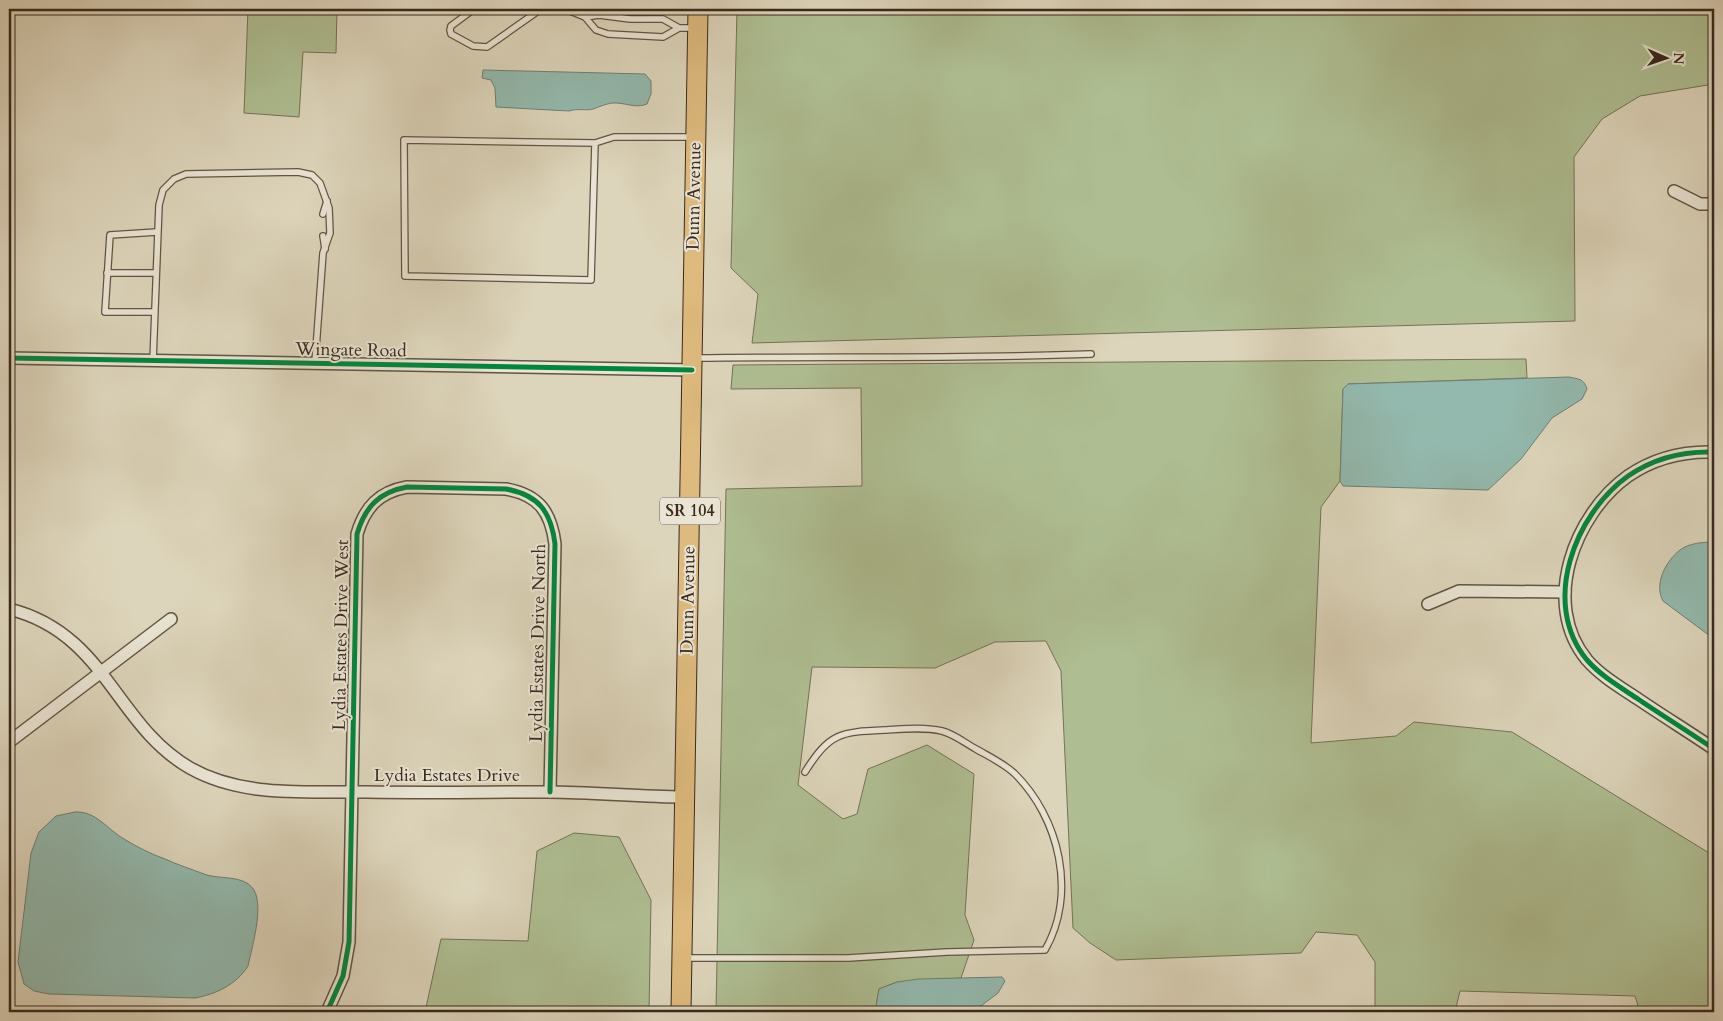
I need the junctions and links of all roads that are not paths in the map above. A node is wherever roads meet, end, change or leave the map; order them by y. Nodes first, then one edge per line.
1 (474, 9) edge
2 (541, 9) edge
3 (565, 9) edge
4 (698, 9) edge
5 (585, 17) junction
6 (688, 28) junction
7 (695, 138) junction
8 (595, 143) junction
9 (1674, 191) dead end
10 (327, 201) junction
11 (1714, 204) edge
12 (323, 214) dead end
13 (157, 232) junction
14 (323, 236) dead end
15 (325, 249) junction
16 (107, 272) junction
17 (156, 273) junction
18 (154, 312) junction
19 (1092, 354) dead end
20 (9, 358) edge
21 (153, 361) junction
22 (315, 364) junction
23 (692, 364) junction
24 (1714, 452) edge
25 (448, 488) joint
26 (1565, 592) junction
27 (1428, 604) dead end
28 (9, 609) edge
29 (172, 619) dead end
30 (101, 672) junction
31 (9, 742) edge
32 (1714, 749) edge
33 (805, 772) dead end
34 (351, 792) junction
35 (550, 792) junction
36 (684, 797) junction
37 (682, 958) junction
38 (327, 1012) edge
39 (681, 1012) edge

1 - 2 lane
3 - 5 lane
4 - 6 main road, Dunn Avenue / SR 104
5 - 6 lane
5 - 6 lane
6 - 7 main road, Dunn Avenue / SR 104
7 - 8 lane
7 - 23 main road, Dunn Avenue / SR 104
8 - 8 lane
9 - 11 street
10 - 12 lane
10 - 13 lane
10 - 15 lane
13 - 16 lane
13 - 17 lane
14 - 15 lane
15 - 22 lane
16 - 17 lane
16 - 18 lane
17 - 18 lane
18 - 21 lane
19 - 23 lane
20 - 21 street, Wingate Road
21 - 22 street, Wingate Road
22 - 23 street, Wingate Road
23 - 36 main road, Dunn Avenue / SR 104
24 - 26 street
25 - 34 street, Lydia Estates Drive West
25 - 35 street, Lydia Estates Drive North
26 - 27 street
26 - 32 street
28 - 30 street, Lydia Estates Drive
29 - 30 street
30 - 31 street
30 - 34 street, Lydia Estates Drive
33 - 37 lane
34 - 35 street, Lydia Estates Drive
34 - 38 street, Lydia Estates Drive West
35 - 36 street, Lydia Estates Drive
36 - 37 main road, Dunn Avenue / SR 104
37 - 39 main road, Dunn Avenue / SR 104

